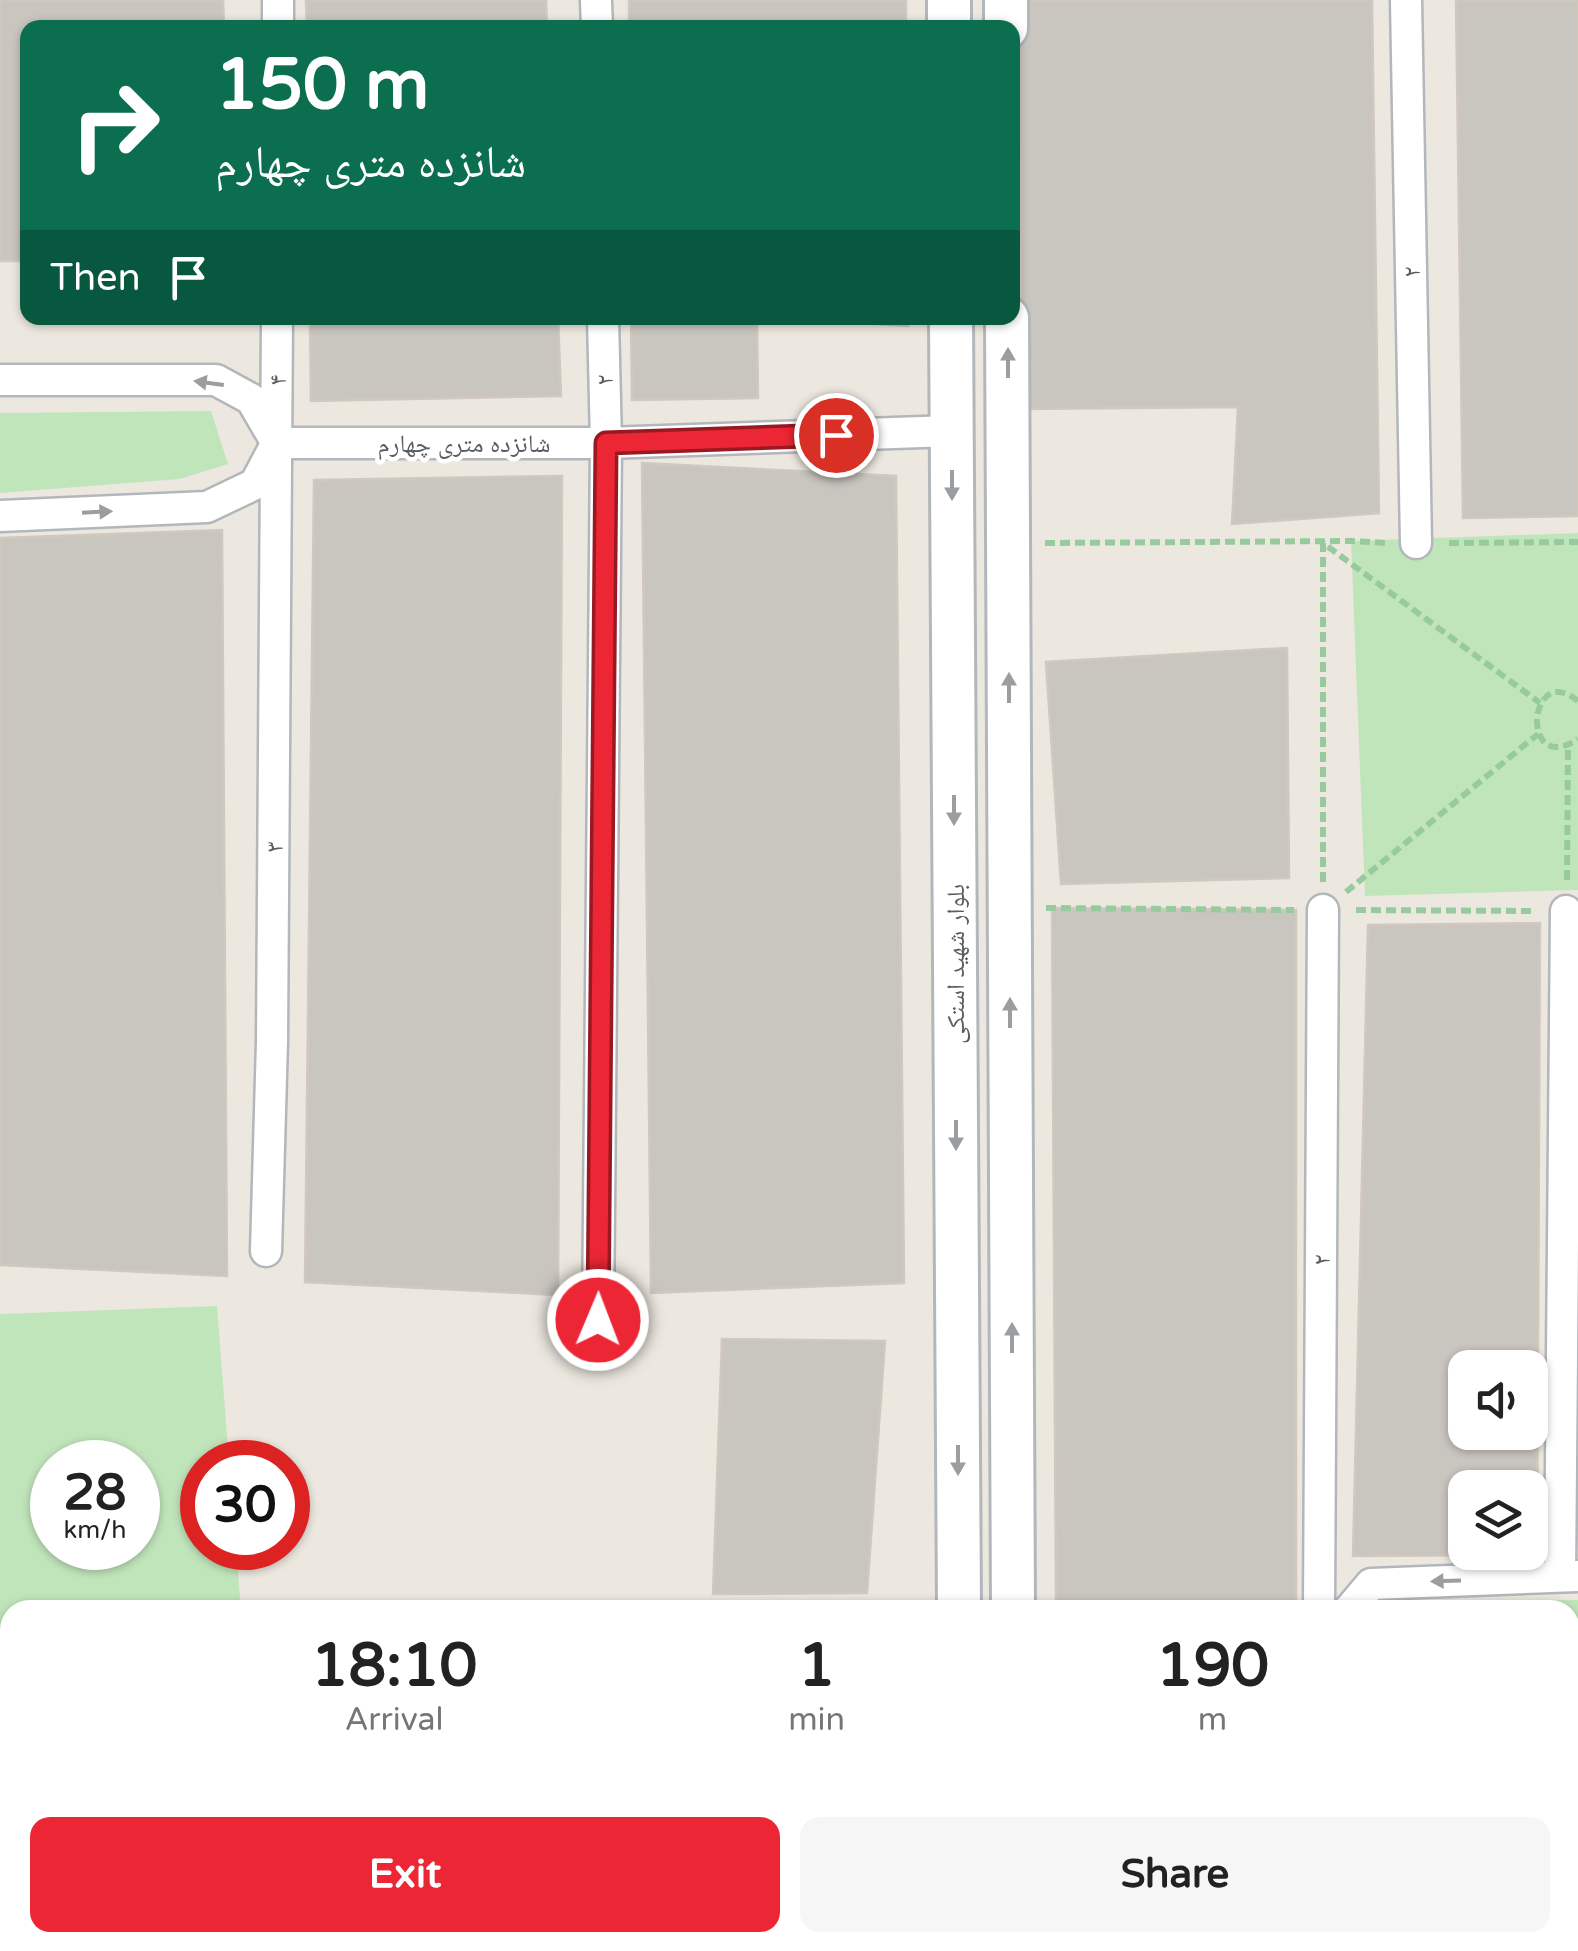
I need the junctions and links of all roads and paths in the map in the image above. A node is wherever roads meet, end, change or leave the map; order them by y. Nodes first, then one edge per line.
1 (1406, 0) edge
2 (277, 325) edge
3 (603, 325) edge
4 (951, 325) edge
5 (1008, 325) edge
6 (0, 380) edge
7 (952, 431) junction
8 (276, 443) junction
9 (606, 443) junction
10 (0, 516) edge
11 (1008, 542) junction
12 (1578, 542) edge
13 (1323, 543) junction
14 (1416, 543) junction
15 (1578, 701) edge
16 (1540, 702) junction
17 (1538, 734) junction
18 (1578, 739) edge
19 (1568, 746) junction
20 (1323, 910) junction
21 (1566, 911) joint
22 (266, 1251) dead end
23 (598, 1320) dead end
24 (1569, 1576) edge
25 (959, 1600) edge
26 (1013, 1600) edge
27 (1319, 1600) edge
28 (1358, 1600) edge

1 - 14 street, ۲
2 - 8 street, ۴
3 - 9 street, ۲
4 - 7 main road, بلوار شهید استکی
11 -> 5 main road
8 -> 6 street
7 - 9 street, شانزده متری چهارم
7 -> 25 main road, بلوار شهید استکی
8 - 9 street, شانزده متری چهارم
10 -> 8 street
8 - 22 street, ۳
9 - 23 street, ۲
11 - 13 path
26 -> 11 main road
12 - 14 path
13 - 14 path
13 - 16 path
13 - 20 path
15 - 16 path
16 - 17 path
17 - 19 path
17 - 20 path
18 - 19 path
19 - 21 path
20 - 27 street, ۲
21 - 24 street
24 -> 28 street

